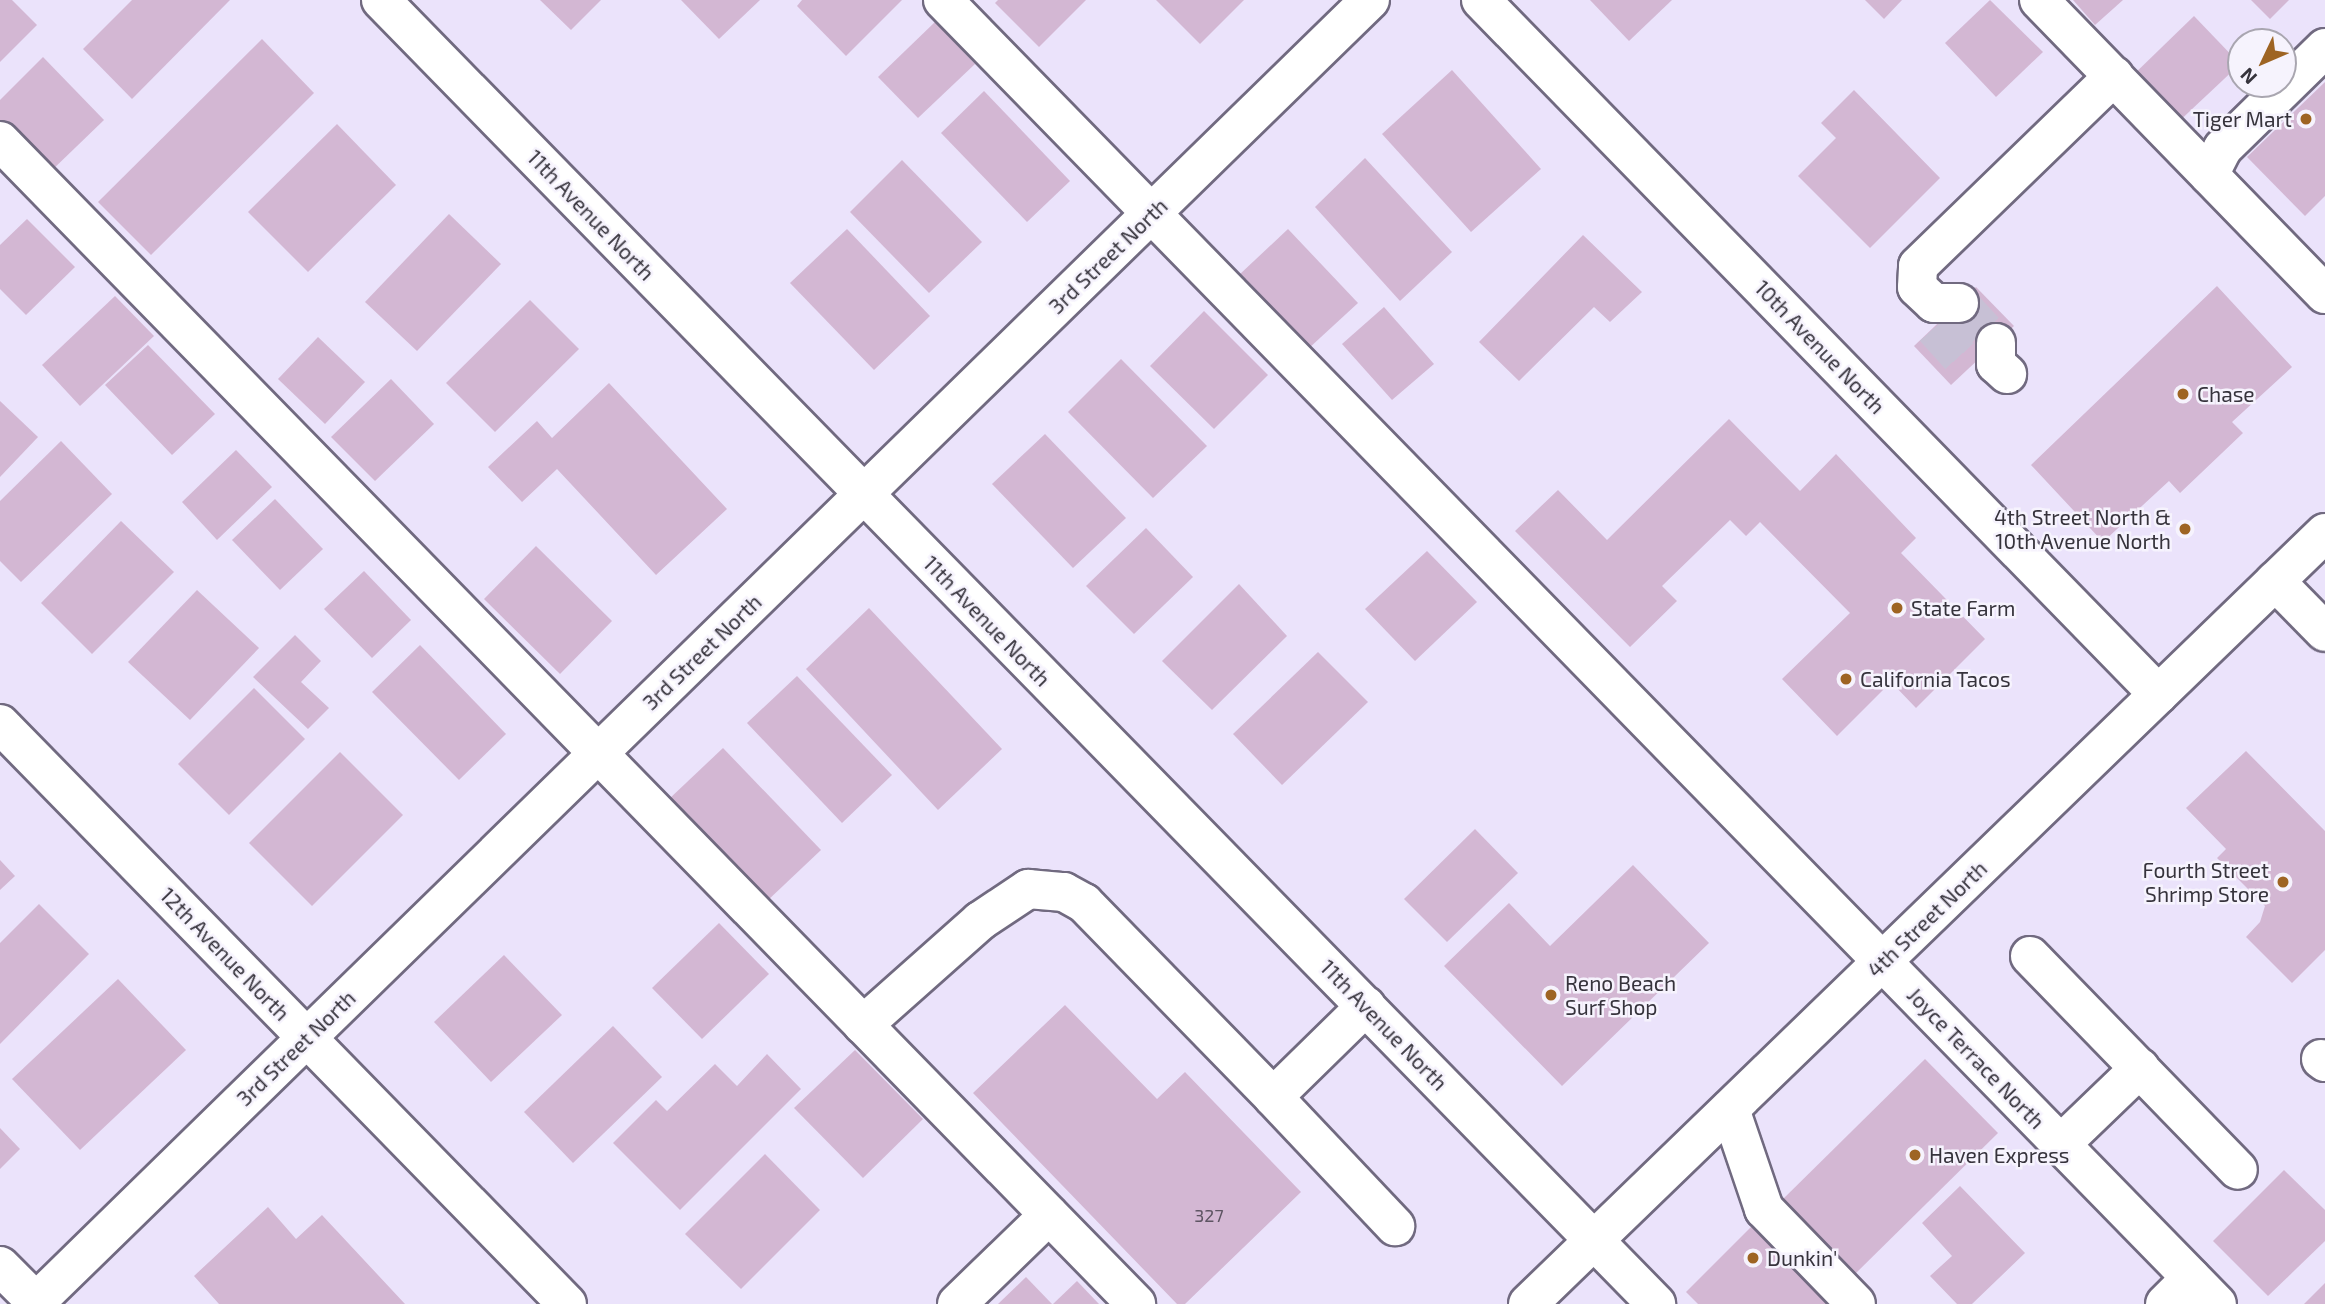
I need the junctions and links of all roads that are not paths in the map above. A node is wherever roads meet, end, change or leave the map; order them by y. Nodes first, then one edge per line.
1 (381, 0) edge
2 (943, 0) edge
3 (1370, 0) edge
4 (1481, 0) edge
5 (2039, 0) edge
6 (2325, 48) edge
7 (2114, 76) junction
8 (0, 141) edge
9 (2209, 175) junction
10 (1152, 214) junction
11 (2321, 283) edge
12 (1942, 311) tunnel mouth
13 (863, 494) junction
14 (2325, 533) edge
15 (2275, 581) junction
16 (2325, 632) edge
17 (2158, 694) junction
18 (0, 724) edge
19 (598, 753) junction
20 (2030, 956) dead end
21 (1882, 962) junction
22 (1366, 1006) junction
23 (863, 1025) junction
24 (307, 1038) junction
25 (2140, 1069) junction
26 (1273, 1097) junction
27 (1730, 1109) junction
28 (2060, 1145) junction
29 (2238, 1170) dead end
30 (1049, 1215) junction
31 (1395, 1226) dead end
32 (1593, 1241) junction
33 (0, 1265) edge
34 (2191, 1295) edge
35 (36, 1303) edge
36 (567, 1304) edge
37 (957, 1304) edge
38 (1136, 1304) edge
39 (1528, 1304) edge
40 (1656, 1304) edge
41 (1856, 1304) edge

1 - 13 street, 11th Avenue North
2 - 10 street, Joyce Terrace North
3 - 10 street, 3rd Street North
4 - 17 street, 10th Avenue North
5 - 7 street
6 - 9 street
7 - 9 street
7 - 12 street
8 - 19 street
9 - 11 street
10 - 13 street, 3rd Street North
10 - 21 street, Joyce Terrace North
13 - 19 street, 3rd Street North
13 - 22 street, 11th Avenue North
14 - 15 street, 4th Street North
15 - 16 street
15 - 17 street, 4th Street North
17 - 21 street, 4th Street North
18 - 24 street, 12th Avenue North
19 - 23 street
19 - 24 street, 3rd Street North
20 - 25 street
21 - 27 street, 4th Street North
21 - 28 street, Joyce Terrace North
22 - 26 street
22 - 32 street, 11th Avenue North
23 - 26 street
23 - 30 street
24 - 35 street, 3rd Street North
24 - 36 street, 12th Avenue North
25 - 28 street
25 - 29 street
26 - 31 street
27 - 32 street, 4th Street North
27 - 41 street
28 - 34 street, Joyce Terrace North
30 - 37 street
30 - 38 street
32 - 39 street, 4th Street North
32 - 40 street, 11th Avenue North
33 - 35 street

